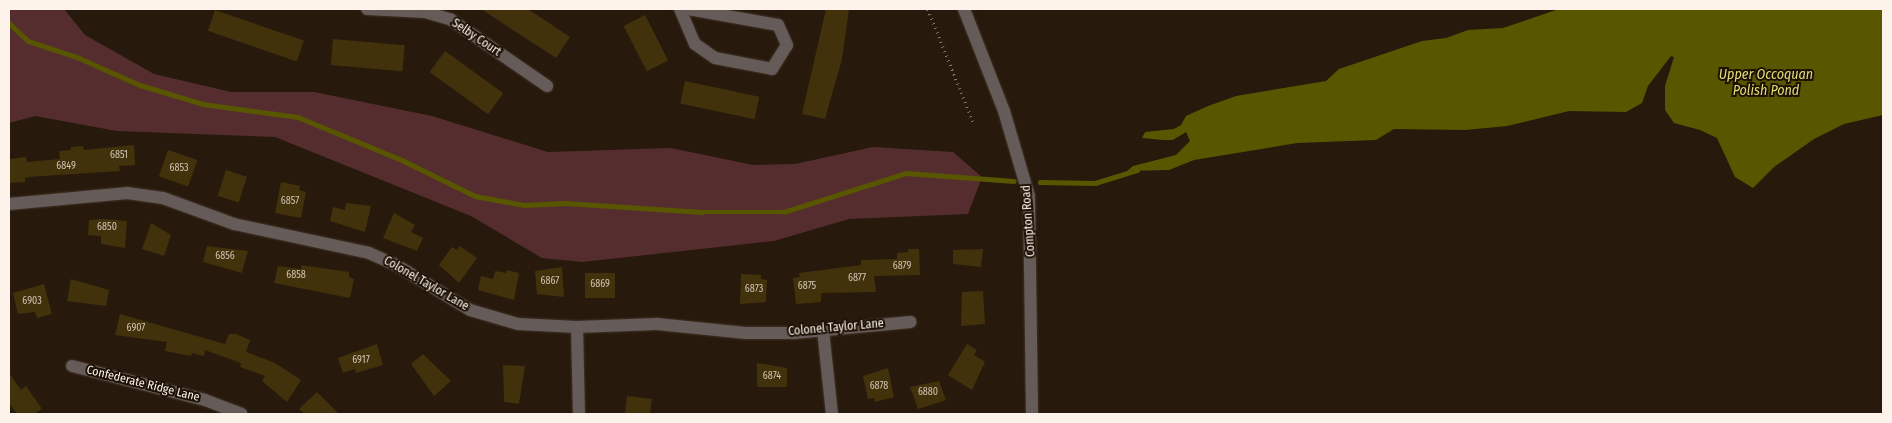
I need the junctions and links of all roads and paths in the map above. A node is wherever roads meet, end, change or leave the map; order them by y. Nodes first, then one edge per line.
1 (367, 9) edge
2 (680, 9) edge
3 (688, 9) edge
4 (928, 9) edge
5 (964, 9) edge
6 (548, 86) dead end
7 (974, 124) dead end
8 (9, 204) edge
9 (910, 322) dead end
10 (577, 327) junction
11 (823, 330) junction
12 (72, 366) dead end
13 (241, 414) edge
14 (579, 414) edge
15 (832, 414) edge
16 (1032, 414) edge

1 - 6 street, Selby Court
2 - 3 street
4 - 7 path
5 - 16 street, Compton Road
8 - 10 street, Colonel Taylor Lane
9 - 11 street, Colonel Taylor Lane
10 - 11 street, Colonel Taylor Lane
10 - 14 street
11 - 15 street
12 - 13 street, Confederate Ridge Lane

